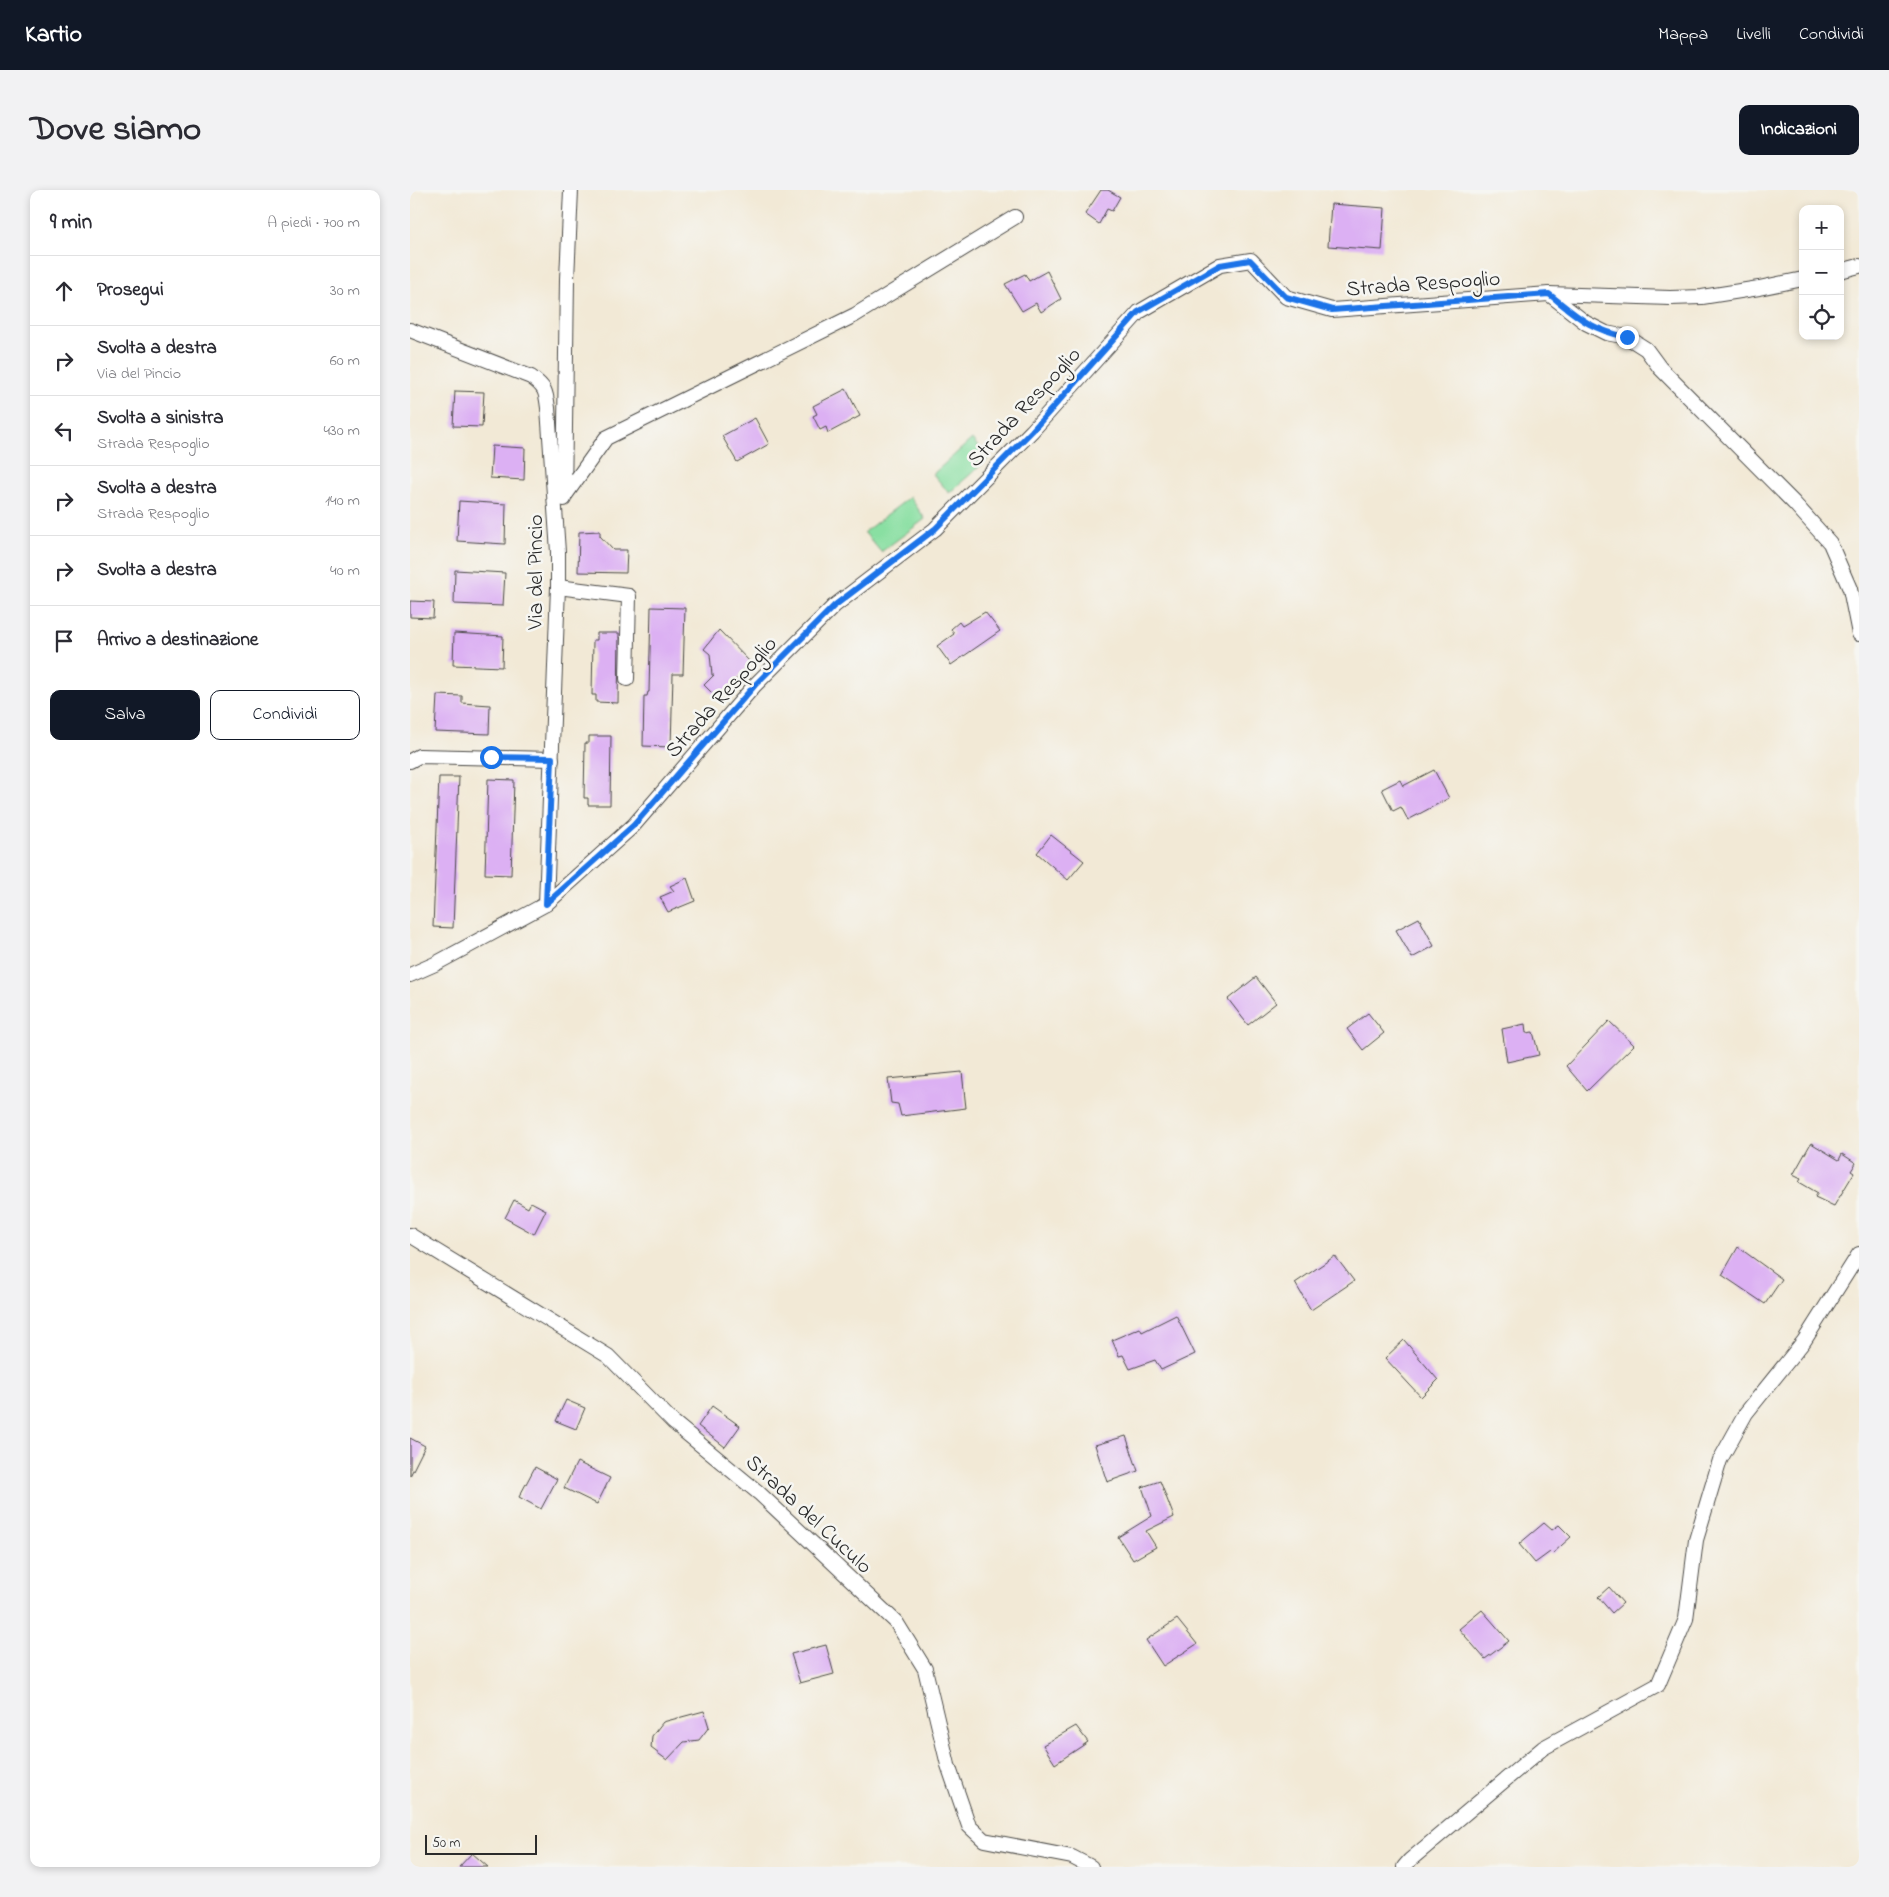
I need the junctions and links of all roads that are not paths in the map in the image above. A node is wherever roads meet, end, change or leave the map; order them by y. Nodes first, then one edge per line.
1 (570, 190) edge
2 (1015, 218) dead end
3 (1859, 266) edge
4 (1844, 269) edge
5 (1799, 280) edge
6 (1549, 294) junction
7 (410, 330) edge
8 (564, 497) junction
9 (558, 552) junction
10 (558, 587) junction
11 (1859, 634) edge
12 (627, 679) dead end
13 (552, 758) junction
14 (410, 761) edge
15 (546, 904) junction
16 (410, 975) edge
17 (410, 1235) edge
18 (1859, 1254) edge
19 (1091, 1867) edge
20 (1404, 1867) edge

1 - 8 street
2 - 8 street
3 - 4 street
5 - 6 street, Strada Respoglio
6 - 11 street
6 - 15 street, Strada Respoglio
7 - 9 street, Via del Pincio
8 - 9 street
9 - 10 street, Via del Pincio
10 - 12 street
10 - 13 street, Via del Pincio
13 - 14 street
13 - 15 street, Via del Pincio
15 - 16 street, Strada Respoglio
17 - 19 street, Strada del Cuculo
18 - 20 street

